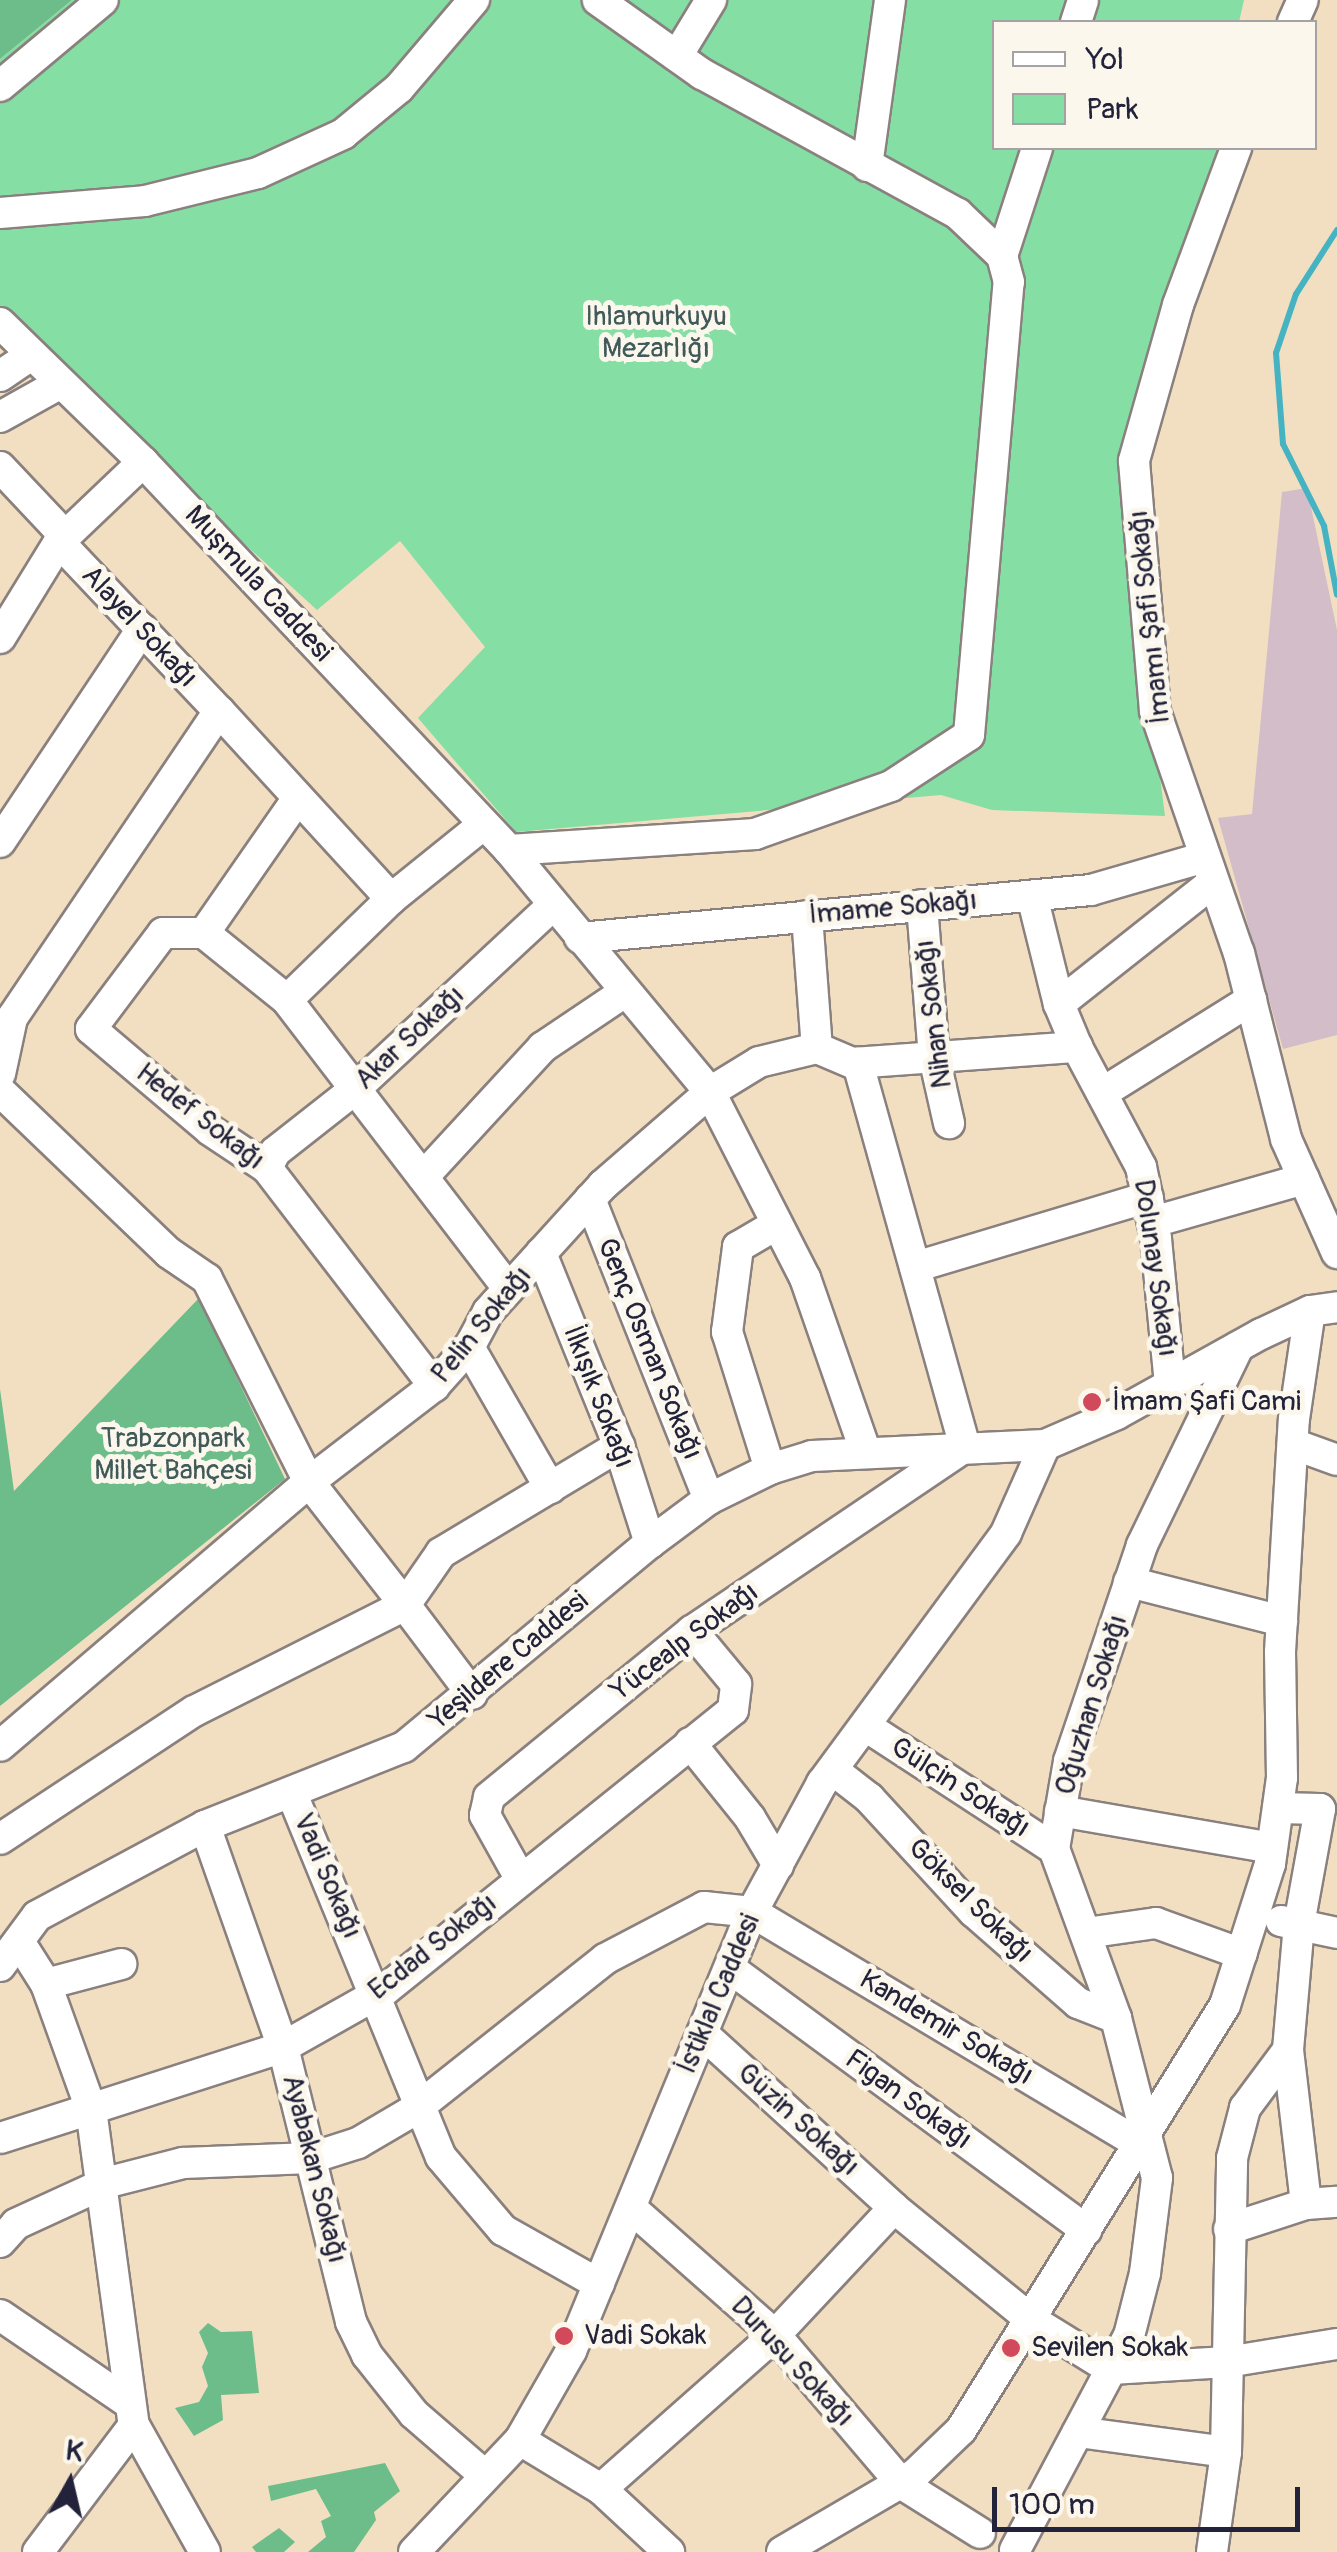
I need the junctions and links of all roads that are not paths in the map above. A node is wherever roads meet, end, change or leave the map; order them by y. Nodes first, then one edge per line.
1 (102, 0) edge
2 (474, 0) edge
3 (598, 0) edge
4 (711, 0) edge
5 (890, 0) edge
6 (677, 56) junction
7 (0, 86) edge
8 (1035, 150) edge
9 (1235, 150) edge
10 (867, 166) junction
11 (0, 213) edge
12 (1002, 256) junction
13 (0, 323) edge
14 (30, 356) junction
15 (0, 376) edge
16 (60, 384) junction
17 (0, 417) edge
18 (143, 462) junction
19 (0, 466) edge
20 (62, 539) junction
21 (142, 629) junction
22 (0, 638) edge
23 (219, 712) junction
24 (298, 798) junction
25 (484, 824) junction
26 (0, 842) edge
27 (510, 850) junction
28 (1207, 871) junction
29 (1032, 896) junction
30 (391, 899) junction
31 (554, 905) junction
32 (922, 905) junction
33 (807, 916) junction
34 (204, 933) junction
35 (580, 938) junction
36 (625, 992) junction
37 (287, 1000) junction
38 (1251, 1000) junction
39 (1059, 1004) junction
40 (1077, 1047) junction
41 (817, 1048) junction
42 (934, 1057) junction
43 (858, 1063) junction
44 (0, 1074) edge
45 (356, 1089) junction
46 (0, 1091) edge
47 (710, 1092) junction
48 (1102, 1094) junction
49 (949, 1123) dead end
50 (267, 1168) junction
51 (423, 1178) junction
52 (1304, 1179) junction
53 (590, 1199) junction
54 (1150, 1210) junction
55 (774, 1226) junction
56 (1337, 1253) edge
57 (541, 1254) junction
58 (915, 1267) junction
59 (509, 1289) junction
60 (1323, 1309) edge
61 (469, 1347) junction
62 (1238, 1347) junction
63 (1170, 1384) junction
64 (434, 1386) junction
65 (1046, 1444) junction
66 (1293, 1444) junction
67 (619, 1446) junction
68 (965, 1447) junction
69 (866, 1452) junction
70 (1333, 1452) edge
71 (770, 1470) junction
72 (309, 1482) junction
73 (550, 1488) junction
74 (709, 1500) junction
75 (650, 1543) junction
76 (1129, 1582) junction
77 (406, 1604) junction
78 (1282, 1622) junction
79 (692, 1631) junction
80 (472, 1694) junction
81 (867, 1727) junction
82 (690, 1743) junction
83 (0, 1746) edge
84 (833, 1770) junction
85 (292, 1794) junction
86 (1278, 1808) junction
87 (1328, 1809) edge
88 (1060, 1811) junction
89 (205, 1826) junction
90 (0, 1839) edge
91 (1272, 1848) junction
92 (1054, 1849) junction
93 (778, 1865) junction
94 (520, 1878) junction
95 (752, 1912) junction
96 (1254, 1916) junction
97 (1299, 1924) junction
98 (1086, 1932) junction
99 (1337, 1933) edge
100 (1242, 1954) junction
101 (10, 1955) edge
102 (120, 1964) dead end
103 (730, 1969) junction
104 (46, 1984) junction
105 (377, 1994) junction
106 (1116, 2018) junction
107 (702, 2033) junction
108 (282, 2047) junction
109 (1288, 2050) junction
110 (416, 2108) junction
111 (91, 2109) junction
112 (0, 2138) edge
113 (1142, 2139) junction
114 (310, 2158) junction
115 (105, 2183) junction
116 (1337, 2202) edge
117 (1306, 2204) junction
118 (631, 2208) junction
119 (894, 2208) junction
120 (1229, 2228) junction
121 (1086, 2230) junction
122 (0, 2242) edge
123 (599, 2284) junction
124 (0, 2315) edge
125 (1030, 2319) junction
126 (774, 2335) junction
127 (1337, 2344) edge
128 (1227, 2362) junction
129 (1111, 2369) junction
130 (132, 2414) junction
131 (1078, 2432) junction
132 (520, 2440) junction
133 (1226, 2452) junction
134 (482, 2473) junction
135 (902, 2484) junction
136 (600, 2489) junction
137 (970, 2542) edge
138 (1017, 2551) edge
139 (38, 2552) edge
140 (205, 2552) edge
141 (414, 2552) edge
142 (669, 2552) edge
143 (782, 2552) edge
144 (1212, 2552) edge

1 - 7 street
2 - 11 street
3 - 6 street
4 - 6 street
5 - 10 street
6 - 10 street
8 - 12 street
9 - 28 street, İmamı Şafi Sokağı
10 - 12 street
12 - 27 street
13 - 14 street, Muşmula Caddesi
14 - 15 street
14 - 16 street, Muşmula Caddesi
16 - 17 street
16 - 18 street, Muşmula Caddesi
18 - 20 street
18 - 25 street, Muşmula Caddesi
19 - 20 street, Alayel Sokağı
20 - 21 street, Alayel Sokağı
20 - 22 street
21 - 23 street, Alayel Sokağı
21 - 26 street
23 - 24 street, Alayel Sokağı
23 - 44 street
24 - 30 street, Alayel Sokağı
24 - 34 street
25 - 27 street, Muşmula Caddesi
25 - 30 street
27 - 31 street
28 - 29 street, İmame Sokağı
28 - 38 street, İmamı Şafi Sokağı
28 - 39 street
29 - 32 street, İmame Sokağı
29 - 39 street
30 - 37 street
31 - 35 street
31 - 45 street, Akar Sokağı
32 - 33 street, İmame Sokağı
32 - 42 street, Nihan Sokağı
33 - 35 street, İmame Sokağı
33 - 41 street
34 - 37 street
34 - 50 street, Hedef Sokağı
35 - 36 street
36 - 47 street
36 - 51 street
37 - 45 street
38 - 48 street
38 - 52 street, İmamı Şafi Sokağı
39 - 40 street, Dolunay Sokağı
40 - 42 street
40 - 48 street, Dolunay Sokağı
41 - 43 street
41 - 47 street, Pelin Sokağı
42 - 43 street
42 - 49 street, Nihan Sokağı
43 - 58 street
45 - 50 street, Akar Sokağı
45 - 51 street
46 - 72 street
47 - 53 street, Pelin Sokağı
47 - 55 street
48 - 54 street, Dolunay Sokağı
50 - 64 street, Hedef Sokağı
51 - 59 street
52 - 54 street
52 - 56 street, İmamı Şafi Sokağı
53 - 57 street, Pelin Sokağı
53 - 74 street, Genç Osman Sokağı
54 - 58 street
54 - 63 street, Dolunay Sokağı
55 - 69 street
55 - 71 street
57 - 59 street, Pelin Sokağı
57 - 67 street, İlkışık Sokağı
58 - 68 street
59 - 61 street, Pelin Sokağı
60 - 62 street
60 - 66 street
61 - 64 street, Pelin Sokağı
61 - 73 street
62 - 63 street
62 - 76 street, Oğuzhan Sokağı
63 - 65 street
64 - 72 street, Pelin Sokağı
65 - 68 street, Yeşildere Caddesi
65 - 81 street, İstiklal Caddesi
66 - 70 street
66 - 78 street
67 - 73 street
67 - 75 street, İlkışık Sokağı
68 - 69 street, Yeşildere Caddesi
68 - 79 street, Yücealp Sokağı
69 - 71 street, Yeşildere Caddesi
71 - 74 street, Yeşildere Caddesi
72 - 77 street
72 - 83 street, Pelin Sokağı
73 - 77 street
74 - 75 street, Yeşildere Caddesi
75 - 80 street, Yeşildere Caddesi
76 - 78 street
76 - 88 street, Oğuzhan Sokağı
77 - 80 street
77 - 90 street
78 - 86 street
79 - 82 street, Ecdad Sokağı
79 - 94 street, Yücealp Sokağı
80 - 85 street, Yeşildere Caddesi
81 - 84 street, İstiklal Caddesi
81 - 92 street, Gülçin Sokağı
82 - 93 street
82 - 94 street, Ecdad Sokağı
84 - 93 street, İstiklal Caddesi
84 - 106 street, Göksel Sokağı
85 - 89 street, Yeşildere Caddesi
85 - 105 street, Vadi Sokağı
86 - 87 street
86 - 91 street
87 - 97 street
88 - 91 street
88 - 92 street, Oğuzhan Sokağı
89 - 101 street, Yeşildere Caddesi
89 - 108 street, Ayabakan Sokağı
91 - 96 street
92 - 98 street
93 - 95 street, İstiklal Caddesi
94 - 105 street, Ecdad Sokağı
95 - 103 street, İstiklal Caddesi
95 - 110 street
95 - 113 street, Kandemir Sokağı
96 - 97 street
96 - 100 street
97 - 99 street
97 - 109 street
98 - 100 street
98 - 106 street
100 - 113 street
101 - 104 street
102 - 104 street
103 - 107 street, İstiklal Caddesi
103 - 121 street, Figan Sokağı
104 - 111 street
105 - 108 street, Ecdad Sokağı
105 - 110 street, Vadi Sokağı
106 - 113 street
107 - 118 street, İstiklal Caddesi
107 - 119 street, Güzin Sokağı
108 - 111 street, Ecdad Sokağı
108 - 114 street, Ayabakan Sokağı
109 - 117 street
109 - 120 street
110 - 114 street
110 - 123 street, Vadi Sokağı
111 - 112 street, Ecdad Sokağı
111 - 115 street
113 - 121 street
113 - 129 street
114 - 115 street
114 - 134 street, Ayabakan Sokağı
115 - 122 street
115 - 130 street
116 - 117 street
117 - 120 street
118 - 123 street, İstiklal Caddesi
118 - 126 street, Durusu Sokağı
119 - 125 street, Güzin Sokağı
119 - 126 street
120 - 128 street
121 - 125 street
123 - 132 street, İstiklal Caddesi
124 - 130 street
125 - 129 street, Güzin Sokağı
125 - 135 street
126 - 135 street, Durusu Sokağı
126 - 136 street
127 - 128 street
128 - 129 street
128 - 133 street
129 - 131 street
130 - 139 street
130 - 140 street
131 - 133 street
131 - 138 street
132 - 134 street, İstiklal Caddesi
132 - 136 street
133 - 144 street
134 - 141 street, İstiklal Caddesi
135 - 137 street, Durusu Sokağı
135 - 143 street
136 - 142 street
137 - 138 street, Durusu Sokağı

